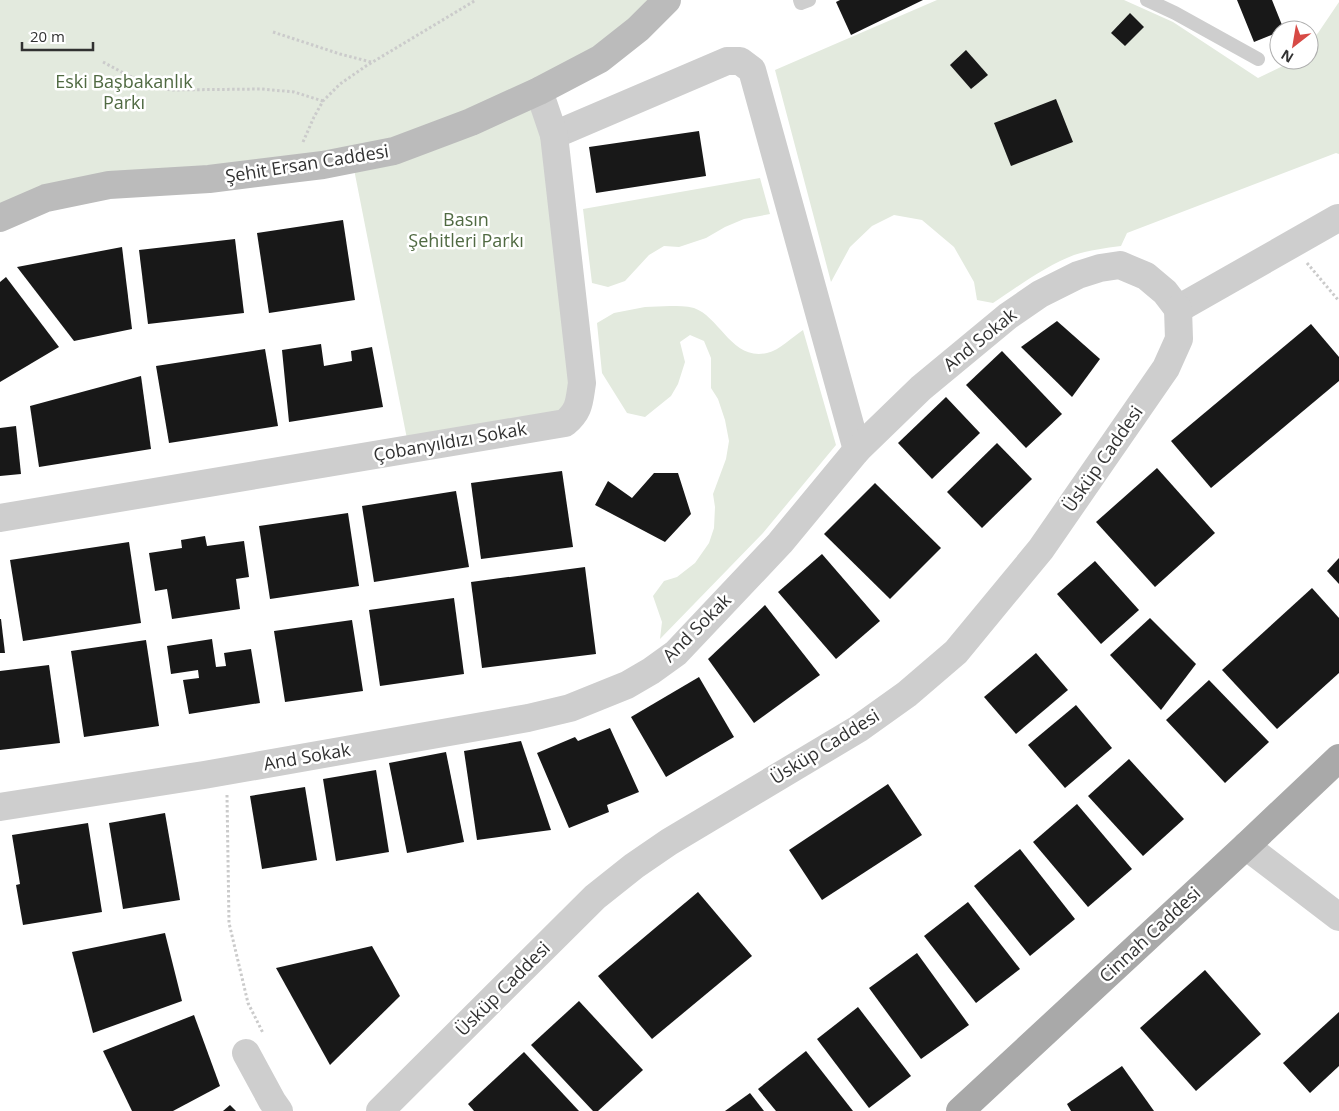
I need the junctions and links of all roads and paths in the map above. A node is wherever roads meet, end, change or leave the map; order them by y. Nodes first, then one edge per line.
1 (476, 0) edge
2 (667, 0) edge
3 (800, 0) edge
4 (809, 0) edge
5 (1147, 0) edge
6 (273, 32) dead end
7 (1258, 59) dead end
8 (103, 62) dead end
9 (371, 62) junction
10 (540, 91) junction
11 (323, 101) junction
12 (554, 135) junction
13 (290, 169) junction
14 (0, 218) edge
15 (1338, 218) edge
16 (1292, 245) junction
17 (1339, 301) edge
18 (1178, 309) junction
19 (857, 450) junction
20 (0, 518) edge
21 (1339, 758) edge
22 (226, 771) junction
23 (0, 807) edge
24 (1246, 846) junction
25 (1339, 917) edge
26 (256, 1046) joint
27 (279, 1111) edge
28 (380, 1111) edge
29 (960, 1111) edge

1 - 9 path
2 - 10 main road, Şehit Ersan Caddesi
3 - 4 lane
5 - 7 lane
6 - 9 path
8 - 11 path
9 - 11 path
10 - 12 street, Çobanyıldızı Sokak
10 - 13 main road, Şehit Ersan Caddesi
11 - 13 path
12 - 19 street
12 - 20 street, Çobanyıldızı Sokak
13 - 14 main road, Şehit Ersan Caddesi
15 - 16 street
16 - 17 path
16 - 18 street
18 - 19 street, And Sokak
18 - 28 street, Üsküp Caddesi
19 - 22 street, And Sokak
21 - 24 main road, Cinnah Caddesi
22 - 23 street, And Sokak
22 - 26 path
24 - 25 street
24 - 29 main road, Cinnah Caddesi
26 - 27 street

